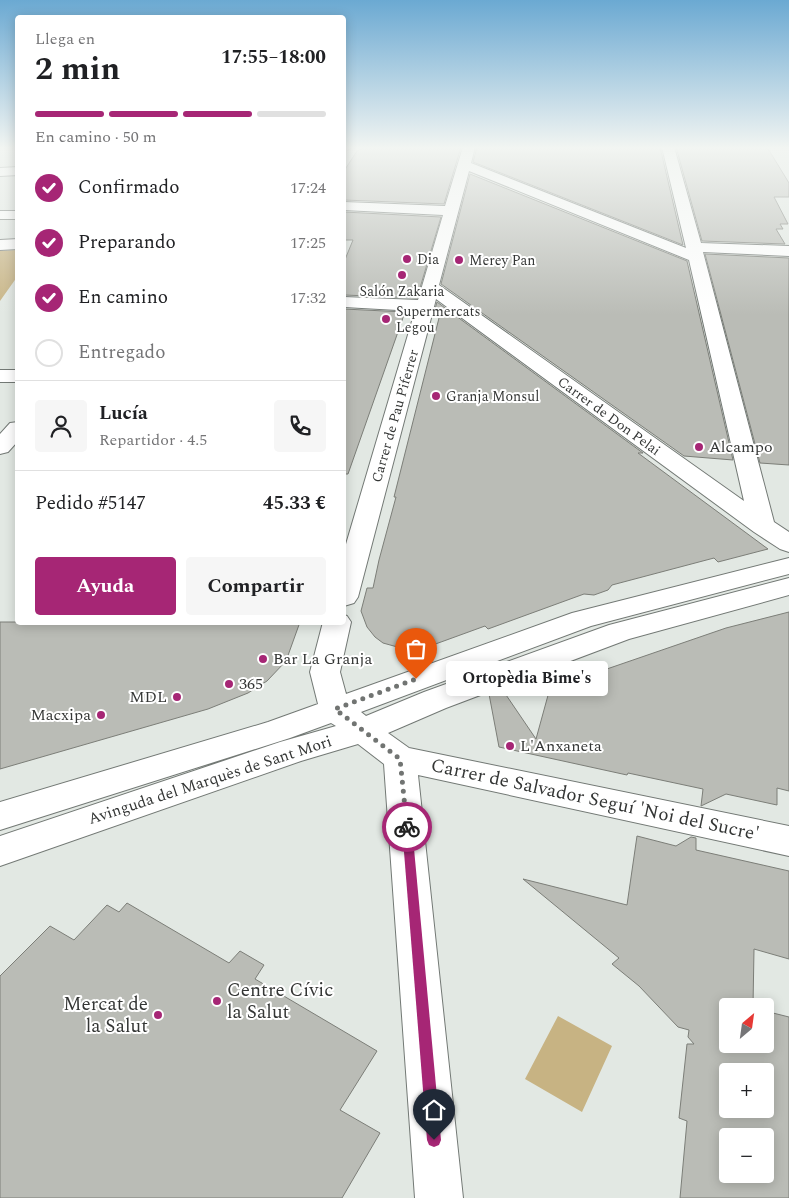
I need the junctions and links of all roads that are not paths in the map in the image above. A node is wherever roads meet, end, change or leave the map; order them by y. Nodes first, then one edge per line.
1 (454, 203) edge
2 (578, 203) edge
3 (682, 203) edge
4 (346, 206) edge
5 (451, 211) junction
6 (0, 215) edge
7 (15, 215) edge
8 (15, 244) edge
9 (0, 245) edge
10 (789, 251) edge
11 (695, 252) junction
12 (427, 296) junction
13 (346, 302) edge
14 (0, 376) edge
15 (15, 376) edge
16 (15, 431) edge
17 (0, 447) edge
18 (763, 527) junction
19 (789, 544) edge
20 (789, 566) edge
21 (789, 586) edge
22 (346, 590) edge
23 (336, 625) edge
24 (335, 709) junction
25 (361, 731) junction
26 (400, 759) junction
27 (0, 816) edge
28 (789, 841) edge
29 (0, 850) edge
30 (439, 1198) edge

1 - 5 street, Carrer de Pau Piferrer
2 - 11 street
3 - 11 street
4 - 5 street
5 - 12 street, Carrer de Pau Piferrer
6 - 7 street
8 - 9 street
10 - 11 street
11 - 18 street
12 - 13 street
12 - 18 street, Carrer de Don Pelai
12 - 22 street, Carrer de Pau Piferrer
14 - 15 street
16 - 17 street
18 - 19 street, Carrer de Don Pelai
20 - 24 street, Avinguda del Marquès de Sant Mori
21 - 25 street, Avinguda del Marquès de Sant Mori
23 - 24 street
24 - 25 street
24 - 27 street, Avinguda del Marquès de Sant Mori
25 - 26 street
25 - 29 street, Avinguda del Marquès de Sant Mori
26 - 28 street, Carrer de Salvador Seguí 'Noi del Sucre'
26 - 30 street

